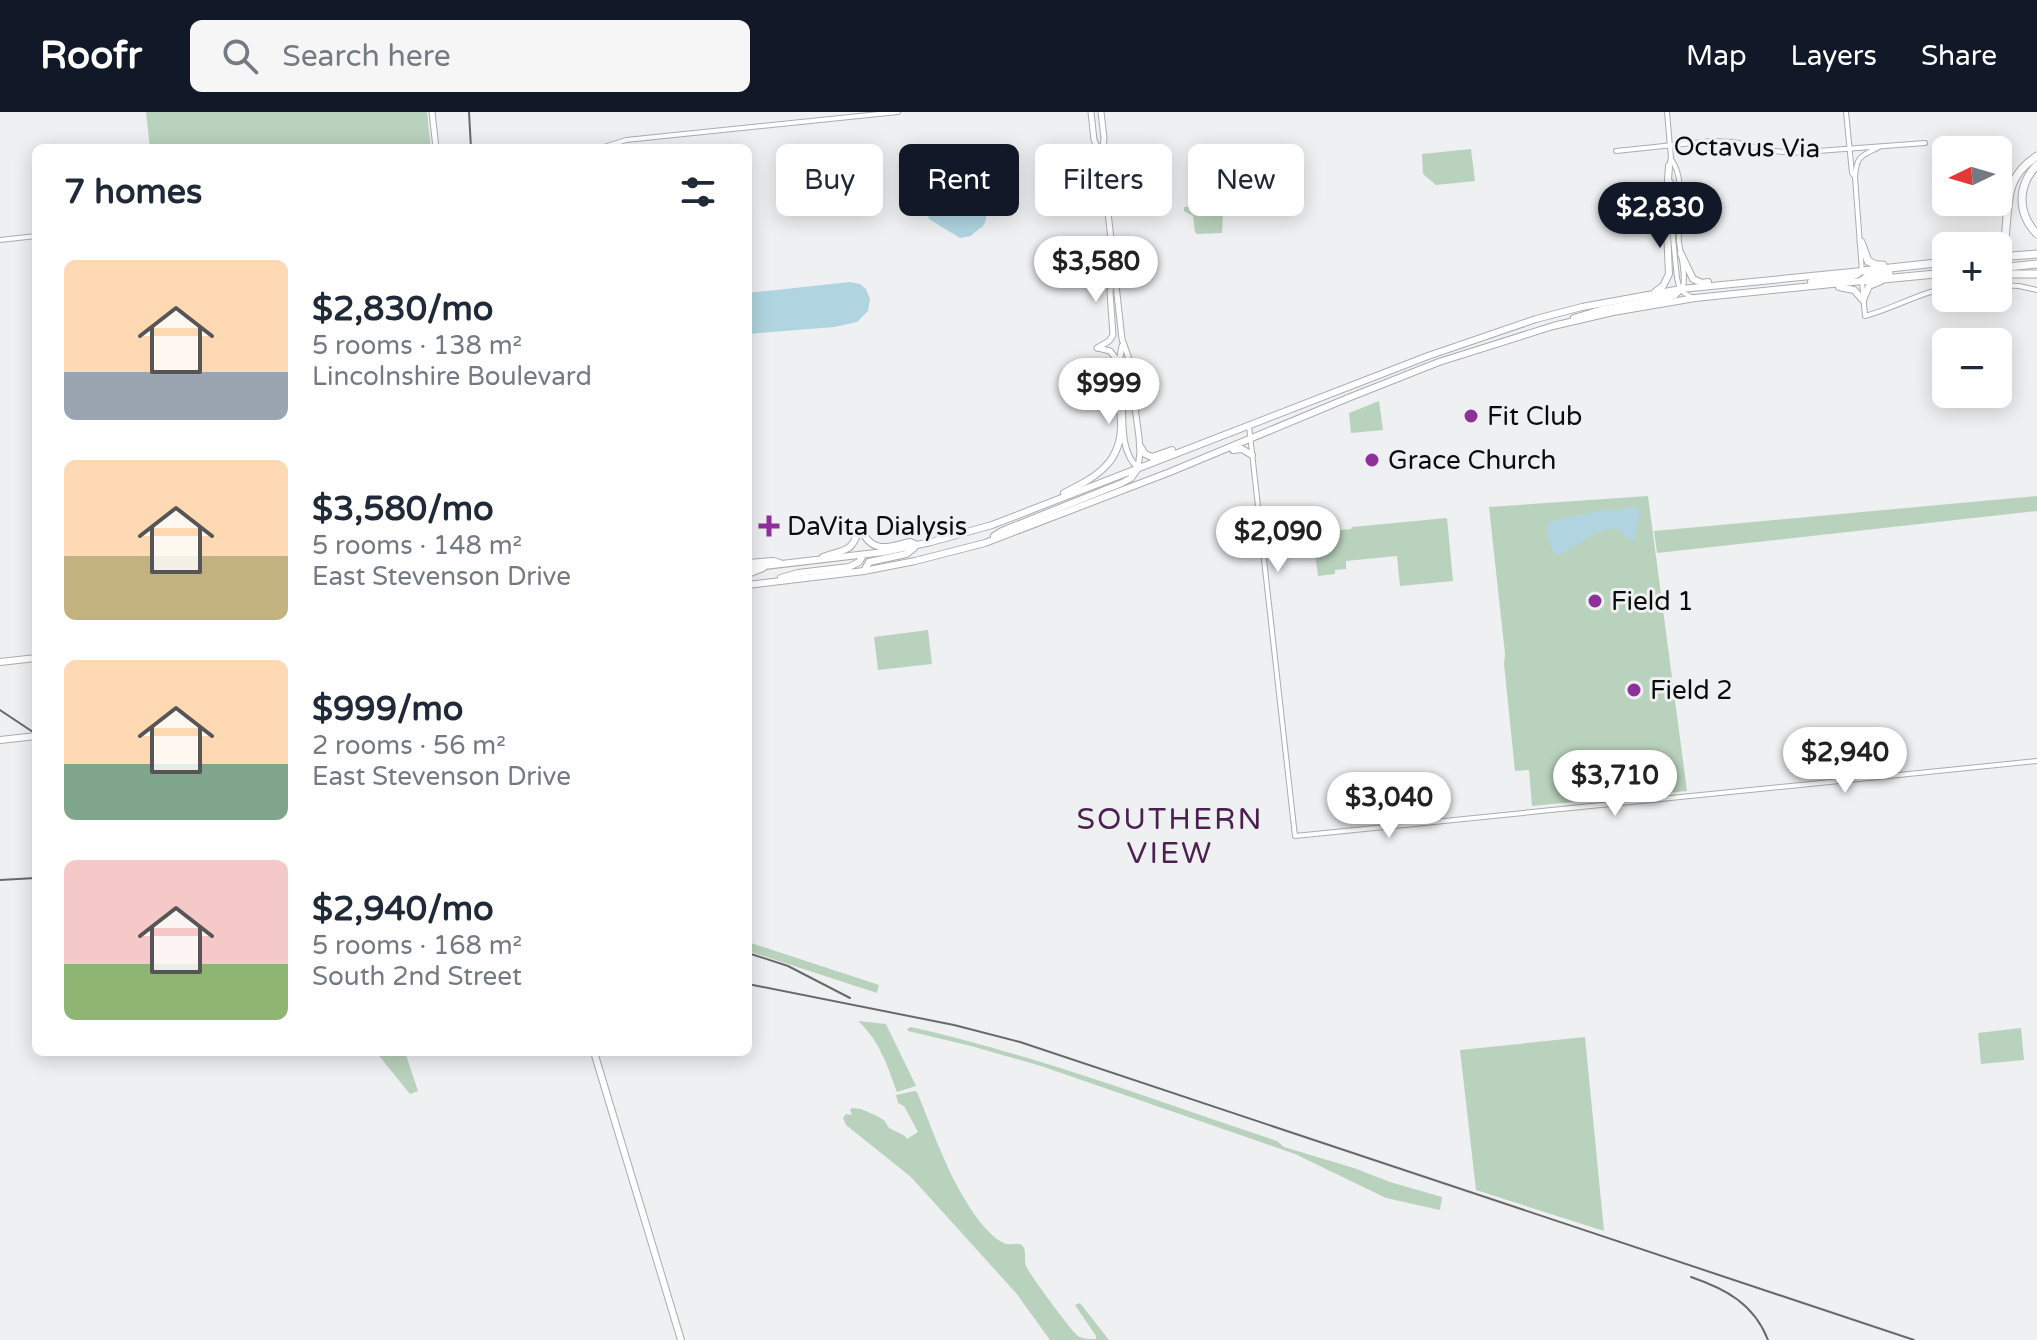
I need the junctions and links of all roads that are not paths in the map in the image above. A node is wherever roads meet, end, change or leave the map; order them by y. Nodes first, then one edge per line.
1 (432, 112) edge
2 (898, 112) edge
3 (1088, 112) edge
4 (1103, 112) edge
5 (1667, 112) edge
6 (1846, 112) edge
7 (1925, 143) dead end
8 (436, 144) edge
9 (612, 144) edge
10 (1096, 144) edge
11 (1108, 144) edge
12 (1670, 144) junction
13 (1881, 146) junction
14 (1849, 147) junction
15 (1616, 151) dead end
16 (2037, 156) edge
17 (1670, 162) junction
18 (2037, 165) edge
19 (1855, 177) junction
20 (1109, 216) edge
21 (2006, 232) edge
22 (2037, 234) edge
23 (32, 236) edge
24 (0, 240) edge
25 (1861, 242) junction
26 (1681, 254) junction
27 (2037, 254) edge
28 (2012, 256) edge
29 (1932, 264) edge
30 (2037, 264) edge
31 (1923, 265) junction
32 (2012, 267) edge
33 (1862, 271) junction
34 (1115, 274) junction
35 (1932, 274) edge
36 (2012, 274) edge
37 (2037, 274) edge
38 (1787, 278) junction
39 (1885, 279) junction
40 (1862, 281) junction
41 (2012, 286) edge
42 (1796, 287) junction
43 (1681, 289) junction
44 (2037, 290) edge
45 (1932, 291) edge
46 (1648, 295) junction
47 (1695, 298) junction
48 (1863, 300) junction
49 (1557, 325) junction
50 (1123, 345) junction
51 (1121, 369) junction
52 (1249, 426) junction
53 (1221, 435) junction
54 (1250, 438) junction
55 (1140, 446) junction
56 (1252, 455) junction
57 (1185, 466) junction
58 (1138, 468) junction
59 (1160, 476) junction
60 (1042, 506) junction
61 (985, 543) junction
62 (919, 545) junction
63 (863, 555) junction
64 (812, 562) junction
65 (787, 564) junction
66 (752, 567) edge
67 (752, 570) edge
68 (864, 571) junction
69 (765, 583) junction
70 (752, 585) edge
71 (32, 658) edge
72 (0, 662) edge
73 (32, 736) edge
74 (0, 740) edge
75 (2037, 761) edge
76 (595, 1056) edge
77 (681, 1340) edge

1 - 8 main road
2 - 9 street
3 - 10 main road
4 - 11 main road
5 - 12 street
6 - 14 street
7 - 13 street, Octavus Via
12 - 14 street, Octavus Via
12 - 15 street, Octavus Via
12 - 17 street
13 - 14 street, Octavus Via
13 - 19 street
14 - 19 street
16 - 21 highway
17 - 26 street
17 - 43 street
17 - 46 main road
18 - 22 highway
19 - 25 street
20 - 34 main road
23 - 24 street
25 - 31 highway
25 - 33 street
26 - 38 main road
26 - 43 street
27 - 28 highway
29 - 31 highway
30 - 32 highway
31 - 33 highway
31 - 40 highway
33 - 38 main road
33 - 40 street
33 - 42 main road
34 - 50 main road
34 - 51 main road
35 - 39 highway
36 - 37 highway
38 - 43 main road
39 - 40 highway
39 - 48 main road
40 - 42 main road
40 - 48 street
41 - 44 street
42 - 47 main road
42 - 48 main road
43 - 46 main road
43 - 47 street
43 - 49 main road
45 - 48 street
46 - 52 main road
47 - 49 main road
49 - 54 main road
50 - 51 main road
50 - 55 main road
51 - 58 main road
51 - 60 main road
52 - 53 main road
52 - 54 street
53 - 55 main road
53 - 58 main road
54 - 56 street
54 - 57 main road
55 - 58 main road
56 - 57 main road
56 - 75 street
57 - 59 main road
58 - 59 main road
58 - 60 main road
58 - 61 main road
59 - 61 main road
60 - 62 main road
61 - 68 main road
62 - 63 main road
62 - 64 main road
62 - 68 main road
63 - 64 main road
63 - 69 main road
64 - 65 main road
65 - 66 main road
65 - 67 main road
68 - 69 main road
69 - 70 main road
71 - 72 main road
73 - 74 main road
76 - 77 main road

